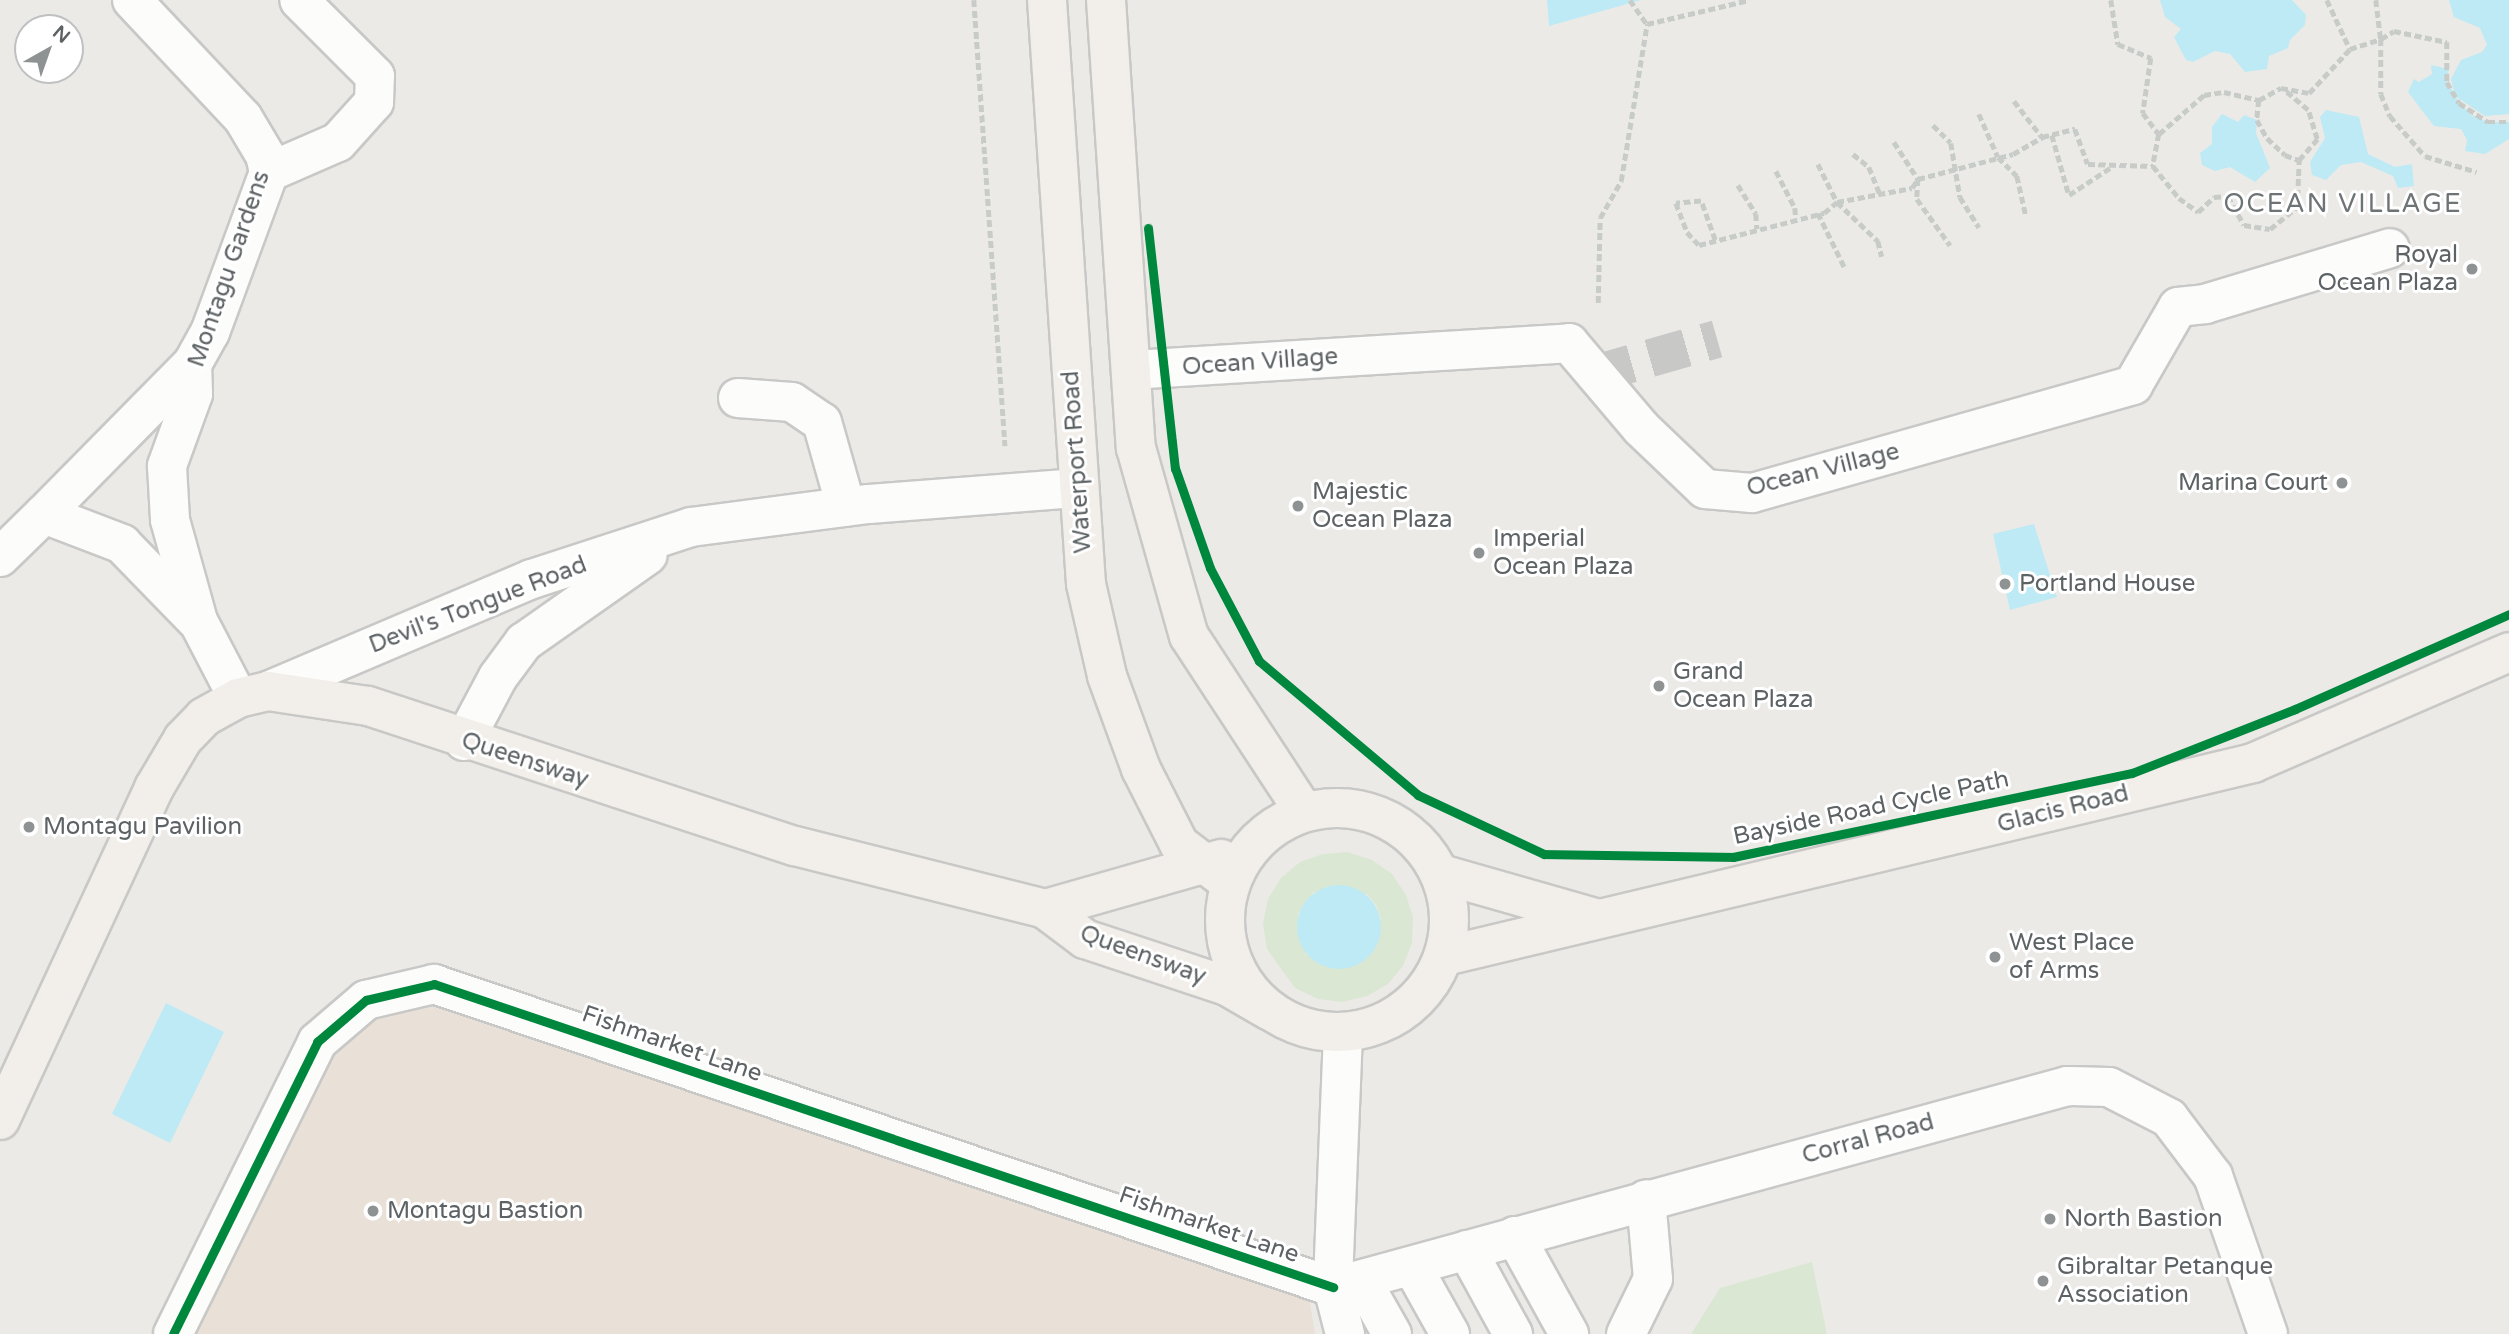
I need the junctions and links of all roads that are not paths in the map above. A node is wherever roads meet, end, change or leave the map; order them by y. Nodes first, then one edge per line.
1 (132, 0) edge
2 (299, 0) edge
3 (1046, 0) edge
4 (1105, 0) edge
5 (269, 172) junction
6 (2390, 248) dead end
7 (192, 364) junction
8 (1132, 370) junction
9 (738, 398) dead end
10 (1078, 488) junction
11 (846, 507) junction
12 (44, 514) junction
13 (691, 527) junction
14 (0, 557) edge
15 (198, 621) junction
16 (2509, 652) edge
17 (253, 695) junction
18 (464, 741) junction
19 (1304, 812) junction
20 (1227, 866) junction
21 (1441, 874) junction
22 (1045, 909) junction
23 (1601, 920) junction
24 (1445, 956) junction
25 (1270, 1011) junction
26 (1343, 1033) junction
27 (0, 1120) edge
28 (1646, 1199) junction
29 (1514, 1236) junction
30 (1466, 1251) junction
31 (1412, 1266) junction
32 (1348, 1284) junction
33 (173, 1334) edge
34 (1345, 1334) edge
35 (1392, 1334) edge
36 (1450, 1334) edge
37 (1513, 1334) edge
38 (1569, 1334) edge
39 (1626, 1334) edge
40 (2268, 1334) edge

1 - 5 street, Montagu Gardens
2 - 5 street
3 - 10 main road, Waterport Road
4 - 8 main road
5 - 7 street, Montagu Gardens
6 - 8 street, Ocean Village
7 - 12 street
7 - 15 street, Montagu Gardens
8 - 19 main road
9 - 11 street
10 - 11 street, Devil's Tongue Road
10 - 20 main road, Waterport Road
11 - 13 street, Devil's Tongue Road
12 - 14 street
12 - 15 street
13 - 17 street, Devil's Tongue Road
13 - 18 street, Devil's Tongue Road
15 - 17 street
16 - 23 main road, Glacis Road
17 - 18 main road, Queensway
17 - 27 main road
18 - 22 main road, Queensway
19 - 20 main road
19 - 21 main road
20 - 22 main road
20 - 25 main road
21 - 23 main road, Glacis Road
21 - 24 main road
22 - 25 main road, Queensway
23 - 24 main road, Glacis Road
24 - 26 main road
25 - 26 main road
26 - 32 street
28 - 29 street, Corral Road
28 - 39 street
28 - 40 street, Corral Road
29 - 30 street, Corral Road
29 - 38 street
30 - 31 street, Corral Road
30 - 37 street
31 - 32 street, Corral Road
31 - 36 street
32 - 33 street, Fishmarket Lane
32 - 34 street
32 - 35 street

